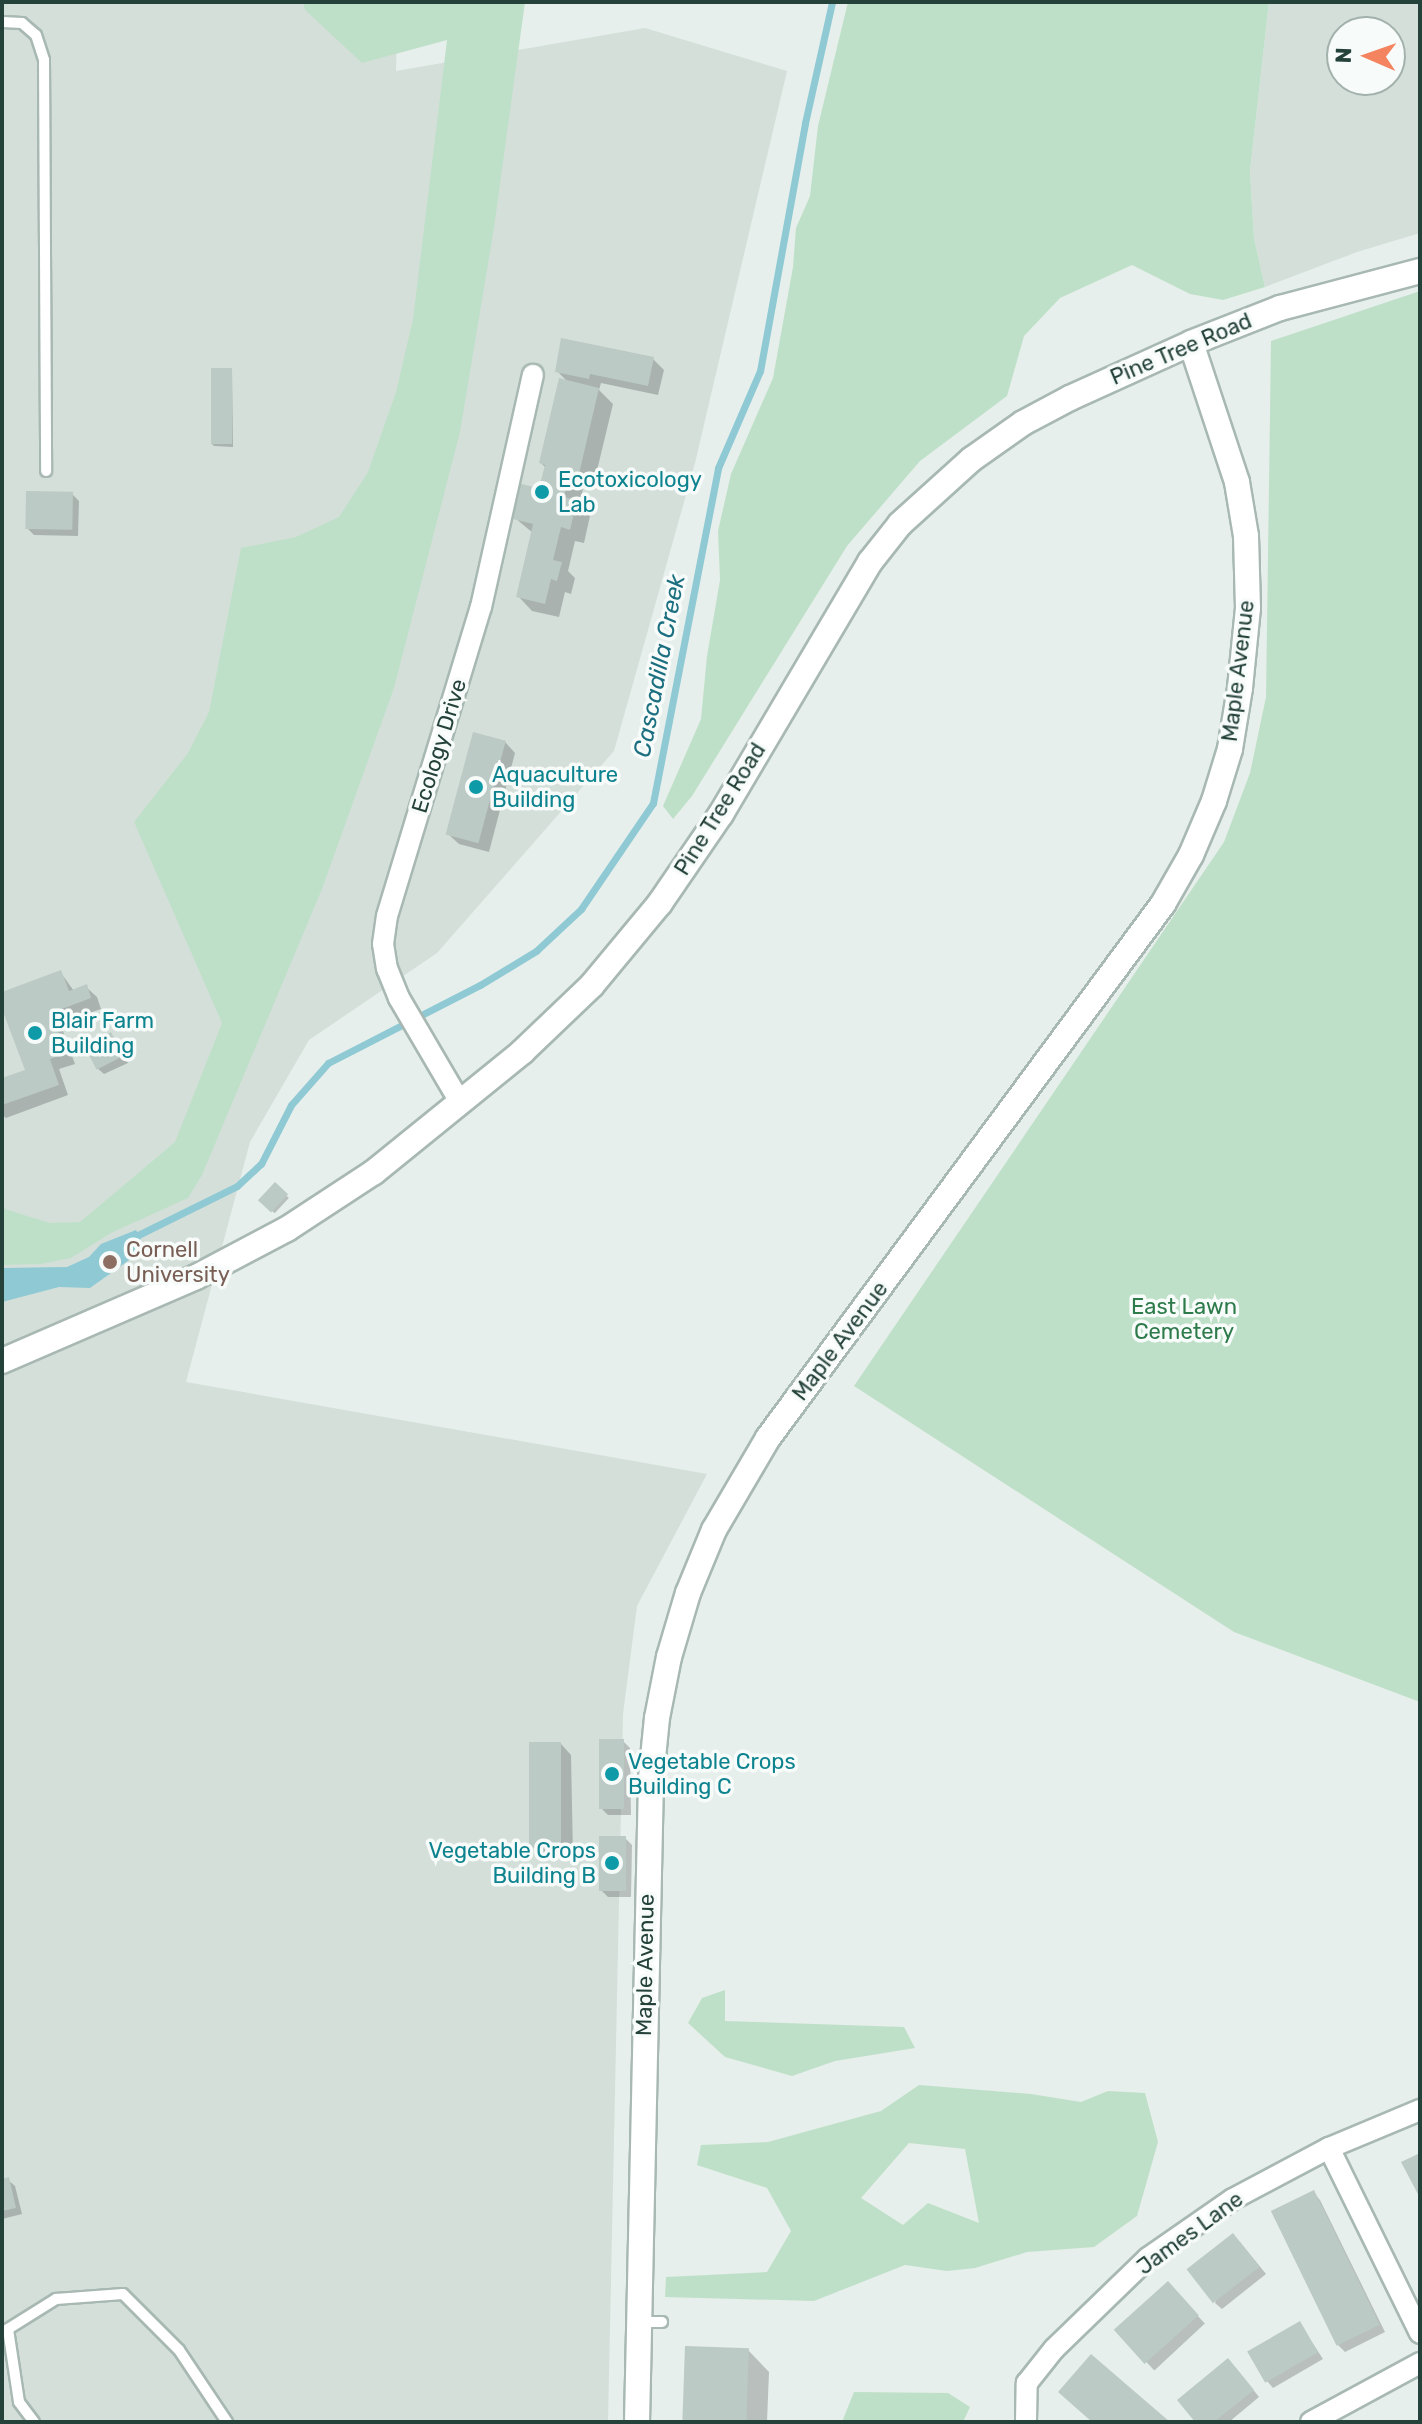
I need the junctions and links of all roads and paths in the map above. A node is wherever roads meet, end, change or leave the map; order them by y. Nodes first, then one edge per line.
1 (2, 22) edge
2 (1420, 271) edge
3 (1191, 343) junction
4 (533, 375) dead end
5 (46, 471) dead end
6 (460, 1102) junction
7 (2, 1361) edge
8 (1420, 2110) edge
9 (1329, 2148) junction
10 (1420, 2333) edge
11 (1420, 2363) edge
12 (34, 2422) edge
13 (227, 2422) edge
14 (637, 2422) edge
15 (1026, 2422) edge
16 (1311, 2422) edge

1 - 5 lane
2 - 3 street, Pine Tree Road
3 - 6 street, Pine Tree Road
3 - 14 street, Maple Avenue
4 - 6 street, Ecology Drive
6 - 7 street, Pine Tree Road
8 - 9 street, James Lane
9 - 10 street
9 - 15 street, James Lane
11 - 16 street
12 - 13 lane

